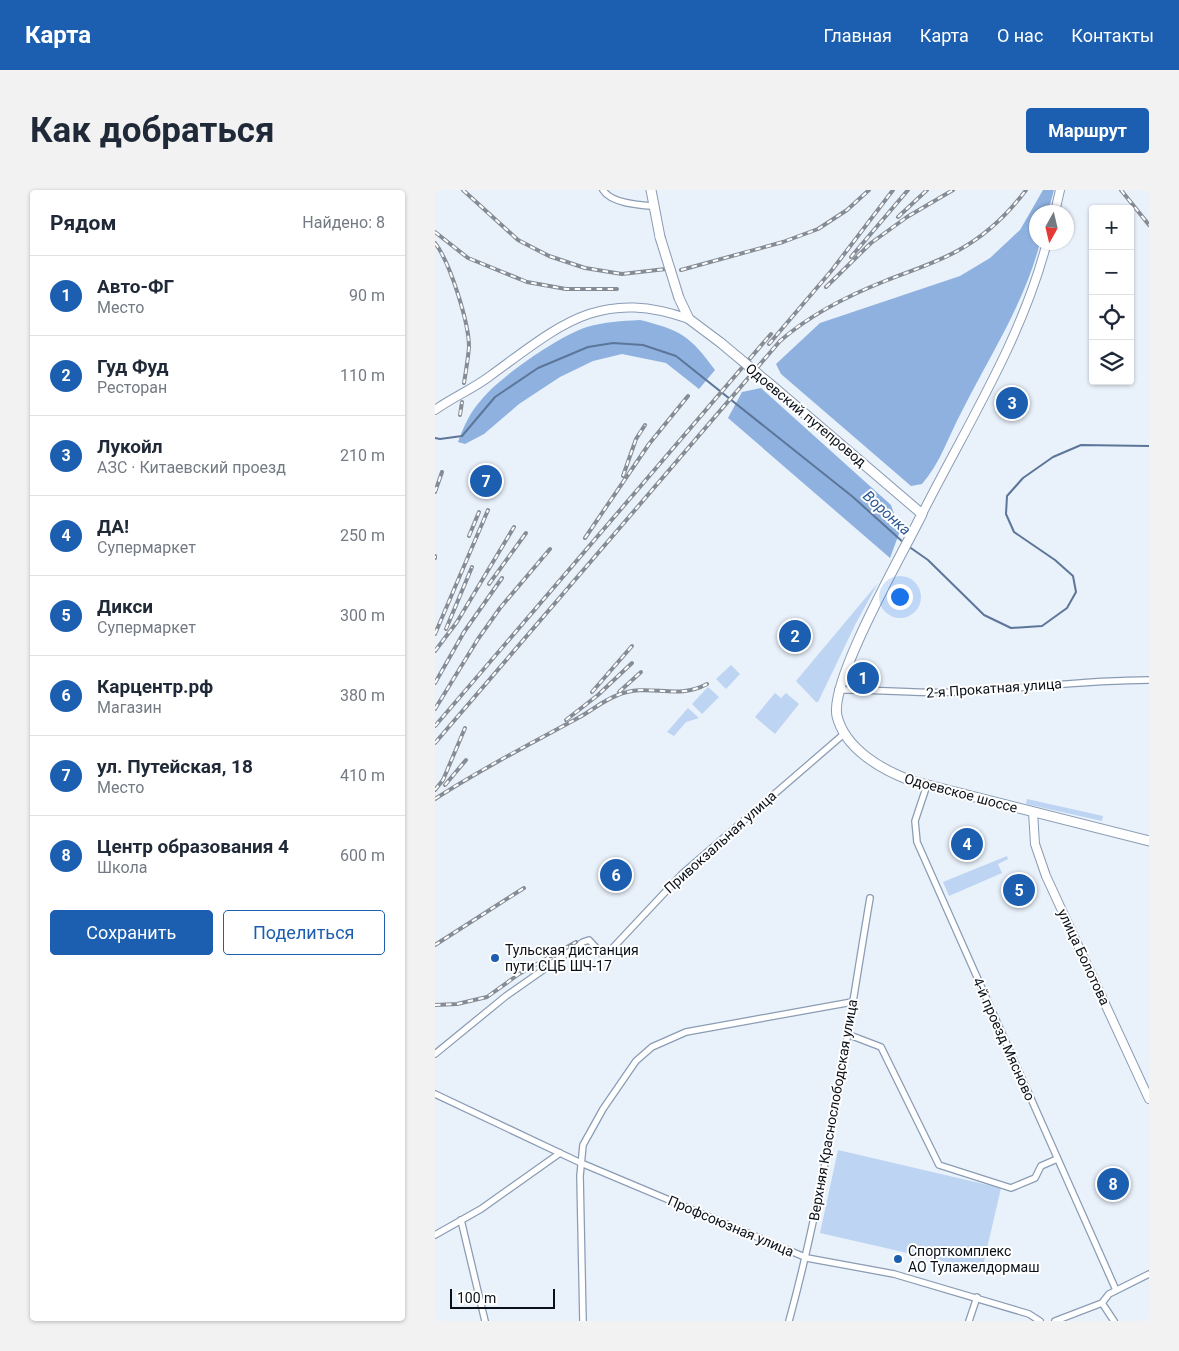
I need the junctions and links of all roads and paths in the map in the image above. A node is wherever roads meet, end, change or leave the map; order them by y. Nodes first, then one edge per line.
1 (603, 190) edge
2 (651, 190) edge
3 (1060, 190) edge
4 (1057, 205) edge
5 (653, 206) junction
6 (1045, 250) edge
7 (689, 318) junction
8 (435, 410) edge
9 (922, 514) junction
10 (1149, 680) edge
11 (838, 690) junction
12 (845, 733) junction
13 (927, 785) junction
14 (1033, 812) junction
15 (1149, 841) edge
16 (870, 898) dead end
17 (852, 1002) junction
18 (847, 1034) junction
19 (435, 1054) edge
20 (435, 1094) edge
21 (1149, 1098) edge
22 (561, 1153) junction
23 (1057, 1160) junction
24 (581, 1163) junction
25 (461, 1220) junction
26 (435, 1235) edge
27 (807, 1258) junction
28 (1149, 1274) edge
29 (1116, 1290) junction
30 (977, 1297) junction
31 (1102, 1304) junction
32 (485, 1321) edge
33 (583, 1321) edge
34 (789, 1321) edge
35 (969, 1321) edge
36 (1040, 1321) edge
37 (1055, 1321) edge
38 (1114, 1321) edge

1 - 5 street
2 - 5 main road
3 - 4 street
5 - 7 main road, bridge
6 - 9 street
7 - 8 street
7 - 9 main road, Одоевский путепровод, bridge
9 - 11 main road, Одоевское шоссе
10 - 11 street, 2-я Прокатная улица
11 - 12 main road, Одоевское шоссе
12 - 13 main road, Одоевское шоссе
12 - 19 street, Привокзальная улица
13 - 14 main road, Одоевское шоссе
13 - 23 street, 4-й проезд Мясново
14 - 15 main road, Одоевское шоссе
14 - 21 street, улица Болотова
16 - 17 street, Верхняя Краснослободская улица
17 - 18 street, Верхняя Краснослободская улица
17 - 24 street
18 - 23 street
18 - 27 street, Верхняя Краснослободская улица
20 - 22 street, Профсоюзная улица
22 - 24 street, Профсоюзная улица
22 - 25 street
23 - 29 street, 4-й проезд Мясново
24 - 27 street, Профсоюзная улица
24 - 33 street
25 - 26 street
25 - 32 street
27 - 30 street, Профсоюзная улица
27 - 34 street, Верхняя Краснослободская улица
28 - 29 street
29 - 31 street
30 - 35 street
30 - 36 street, Профсоюзная улица
31 - 37 street
31 - 38 street

